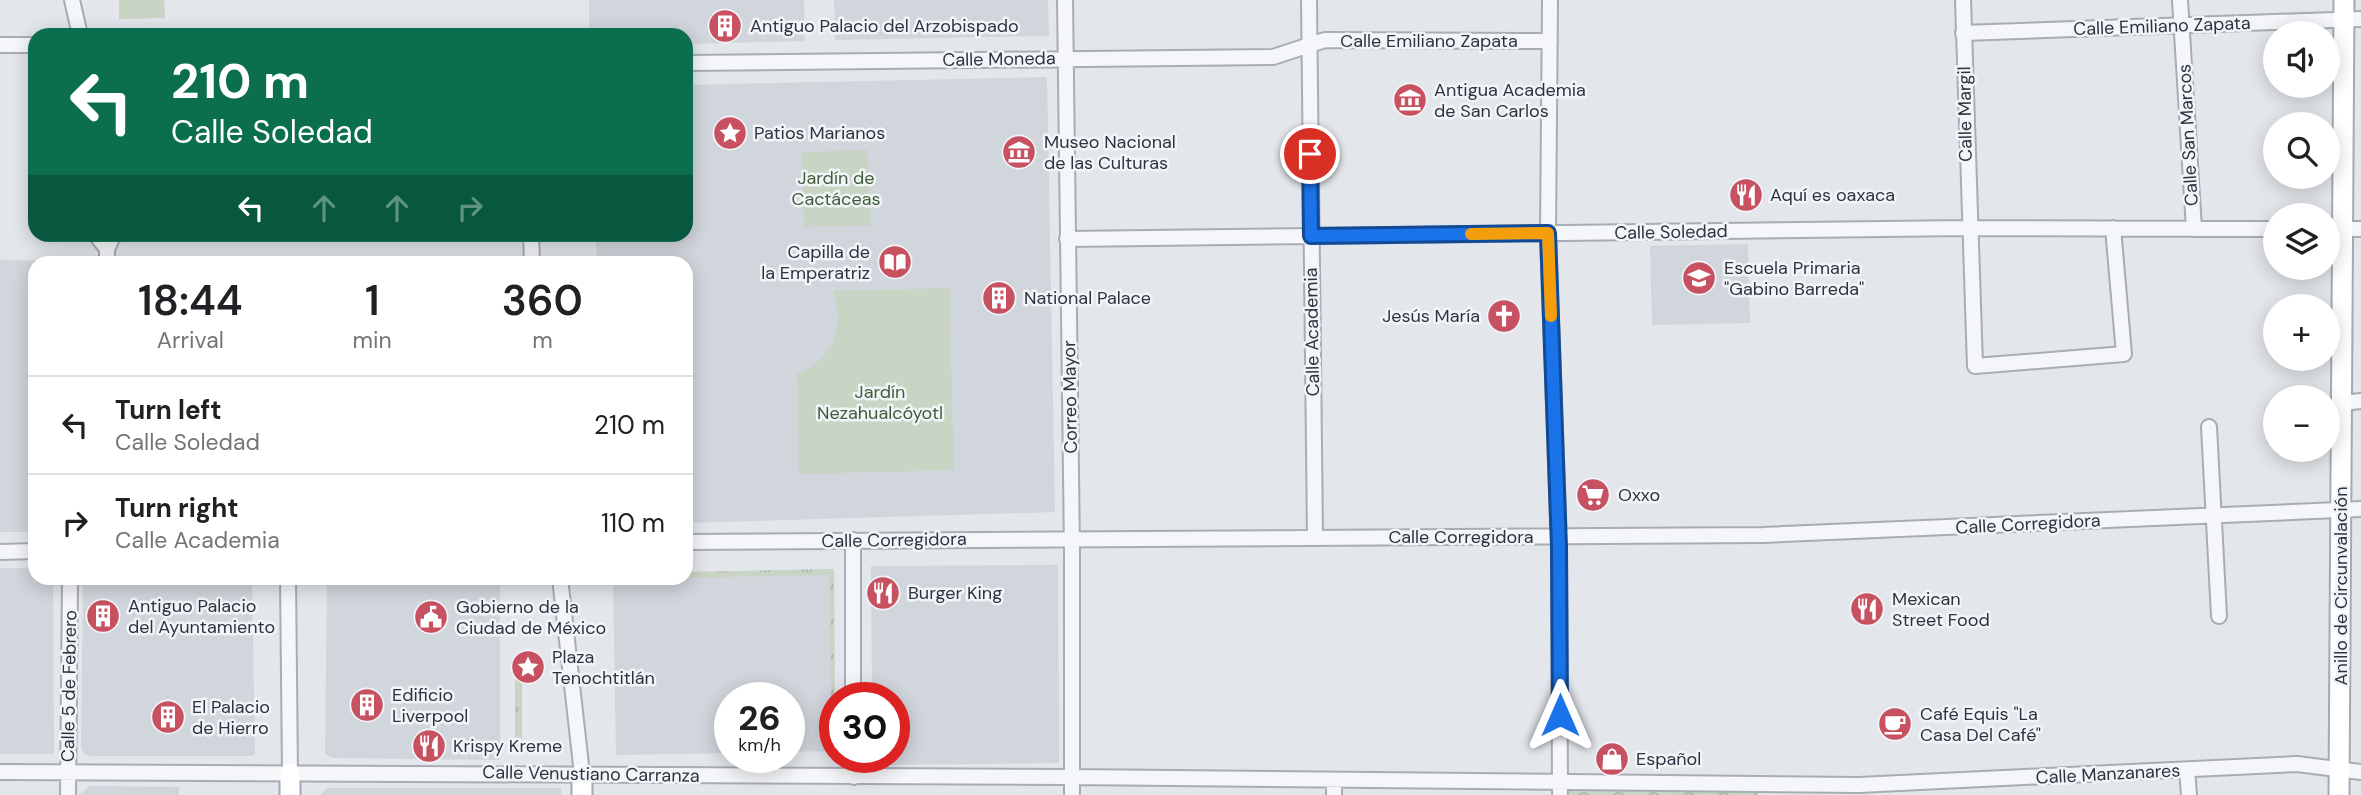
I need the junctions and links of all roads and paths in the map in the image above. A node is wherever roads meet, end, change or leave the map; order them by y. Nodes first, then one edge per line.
1 (72, 0) edge
2 (1065, 0) edge
3 (1309, 0) edge
4 (1550, 0) edge
5 (1963, 0) edge
6 (2180, 0) edge
7 (2350, 13) edge
8 (2181, 24) junction
9 (78, 28) edge
10 (1964, 33) junction
11 (1550, 41) junction
12 (1309, 44) junction
13 (0, 45) edge
14 (28, 45) edge
15 (1065, 58) junction
16 (693, 63) edge
17 (1968, 228) junction
18 (2113, 228) junction
19 (2194, 229) junction
20 (2263, 229) edge
21 (2344, 229) edge
22 (1548, 233) junction
23 (1311, 236) junction
24 (1067, 239) junction
25 (2352, 402) edge
26 (2208, 427) dead end
27 (2351, 510) edge
28 (2213, 515) junction
29 (1559, 536) junction
30 (1072, 537) junction
31 (1315, 537) junction
32 (852, 540) junction
33 (693, 542) edge
34 (28, 551) edge
35 (0, 552) edge
36 (70, 585) edge
37 (288, 585) edge
38 (561, 585) edge
39 (2219, 616) dead end
40 (853, 682) edge
41 (2339, 769) junction
42 (2187, 771) junction
43 (0, 772) edge
44 (68, 772) junction
45 (2361, 772) edge
46 (290, 773) junction
47 (854, 773) edge
48 (582, 774) junction
49 (854, 777) junction
50 (1072, 777) junction
51 (1334, 780) junction
52 (1560, 788) edge
53 (1971, 788) edge
54 (68, 795) edge
55 (290, 795) edge
56 (582, 795) edge
57 (1072, 795) edge
58 (1334, 795) edge
59 (2189, 795) edge
60 (2339, 795) edge

1 - 9 street
2 - 15 street, Correo Mayor
3 - 12 street, Calle Academia
4 - 11 street
5 - 10 street, Calle Margil
6 - 8 street, Calle San Marcos
7 - 8 street, Calle Emiliano Zapata
7 - 21 main road, Anillo de Circunvalación
8 - 10 street, Calle Emiliano Zapata
8 - 19 street, Calle San Marcos
10 - 17 street, Calle Margil
11 - 12 street, Calle Emiliano Zapata
11 - 22 street
12 - 15 street, Calle Moneda
12 - 23 street, Calle Academia
13 - 14 street
15 - 16 street, Calle Moneda
15 - 24 street, Correo Mayor
17 - 18 street, Calle Soledad
17 - 18 street, Calle Margil
17 - 22 street, Calle Soledad
18 - 19 street, Calle Soledad
19 - 20 street, Calle Soledad
21 - 25 main road, Anillo de Circunvalación
22 - 23 street, Calle Soledad
22 - 29 street
23 - 24 street, Calle Soledad
23 - 31 street, Calle Academia
24 - 30 street, Correo Mayor
25 - 27 main road, Anillo de Circunvalación
26 - 28 street
27 - 28 street, Calle Corregidora
27 - 41 main road, Anillo de Circunvalación
28 - 29 street, Calle Corregidora
28 - 39 street
29 - 31 street, Calle Corregidora
29 - 52 street
30 - 31 street, Calle Corregidora
30 - 32 street, Calle Corregidora
30 - 50 street, Correo Mayor
32 - 33 street, Calle Corregidora
32 - 40 street
34 - 35 street
36 - 44 street, Calle 5 de Febrero
37 - 46 street
38 - 48 street
41 - 42 street, Calle Manzanares
41 - 45 street, Calle Manzanares
41 - 60 main road, Anillo de Circunvalación
42 - 53 street, Calle Manzanares
42 - 59 street
43 - 44 street, Calle Venustiano Carranza
44 - 46 street, Calle Venustiano Carranza
44 - 54 street, Calle 5 de Febrero
46 - 48 street, Calle Venustiano Carranza
46 - 55 main road
47 - 49 street
48 - 49 street, Calle Venustiano Carranza
48 - 56 main road
49 - 50 street, Calle Venustiano Carranza
50 - 51 street, Calle Venustiano Carranza
50 - 57 street, Correo Mayor
51 - 52 street, Calle Venustiano Carranza
51 - 58 street
52 - 53 street, Calle Manzanares

